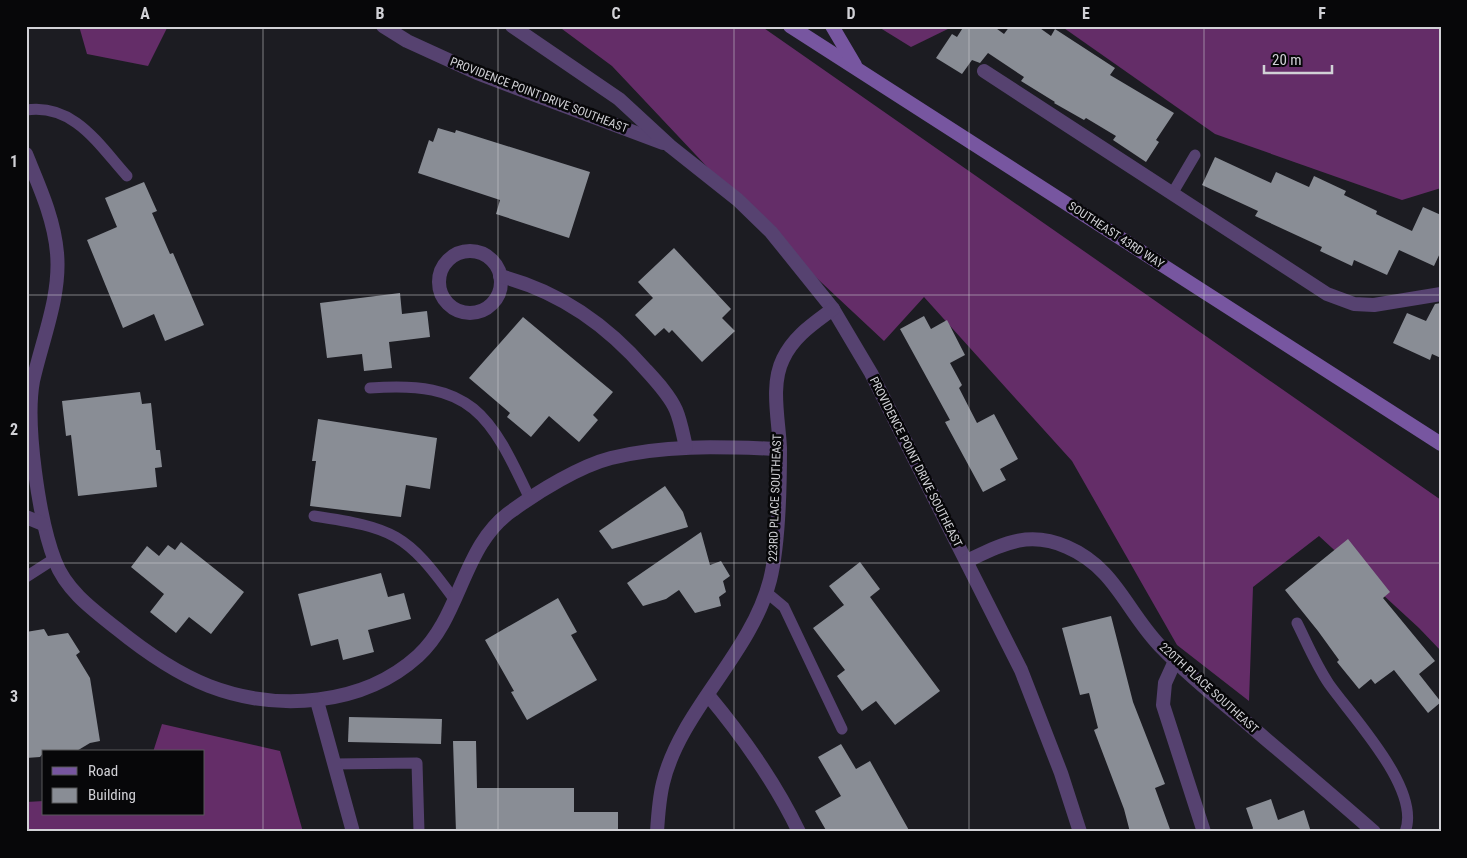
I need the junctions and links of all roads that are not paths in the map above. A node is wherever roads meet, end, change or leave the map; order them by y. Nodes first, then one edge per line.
1 (383, 26) edge
2 (512, 26) edge
3 (790, 26) edge
4 (832, 26) edge
5 (857, 68) junction
6 (984, 71) dead end
7 (26, 110) edge
8 (670, 146) junction
9 (26, 154) edge
10 (1195, 155) dead end
11 (127, 176) dead end
12 (1172, 194) junction
13 (500, 276) junction
14 (1441, 294) edge
15 (833, 309) junction
16 (370, 388) dead end
17 (1441, 444) edge
18 (686, 447) junction
19 (780, 449) junction
20 (530, 499) junction
21 (314, 516) dead end
22 (26, 517) edge
23 (43, 524) junction
24 (54, 559) junction
25 (967, 561) junction
26 (26, 577) edge
27 (766, 592) junction
28 (454, 599) junction
29 (1297, 623) dead end
30 (1175, 661) junction
31 (708, 695) junction
32 (317, 702) junction
33 (842, 730) dead end
34 (334, 764) junction
35 (353, 832) edge
36 (419, 832) edge
37 (657, 832) edge
38 (799, 832) edge
39 (1080, 832) edge
40 (1204, 832) edge
41 (1374, 832) edge
42 (1405, 832) edge

1 - 8 street, PROVIDENCE POINT DRIVE SOUTHEAST
2 - 8 street, PROVIDENCE POINT DRIVE SOUTHEAST
3 - 5 main road, SOUTHEAST 43RD WAY
4 - 5 main road
5 - 17 main road, SOUTHEAST 43RD WAY
6 - 12 street
7 - 11 lane
8 - 15 street, PROVIDENCE POINT DRIVE SOUTHEAST
9 - 23 street
10 - 12 lane
12 - 14 street
13 - 13 street
13 - 18 street
15 - 19 street, 223RD PLACE SOUTHEAST
15 - 25 street, PROVIDENCE POINT DRIVE SOUTHEAST
16 - 20 lane
18 - 19 street
18 - 20 street
19 - 27 street, 223RD PLACE SOUTHEAST
20 - 28 street
21 - 28 lane
22 - 23 street
23 - 24 street
24 - 26 lane
24 - 32 street
25 - 30 street, 220TH PLACE SOUTHEAST
25 - 39 street, PROVIDENCE POINT DRIVE SOUTHEAST
27 - 31 street, 223RD PLACE SOUTHEAST
27 - 33 lane
28 - 32 street
29 - 42 lane
30 - 40 street
30 - 41 street, 220TH PLACE SOUTHEAST
31 - 37 street, 223RD PLACE SOUTHEAST
31 - 38 street
32 - 34 street
34 - 35 street
34 - 36 lane

